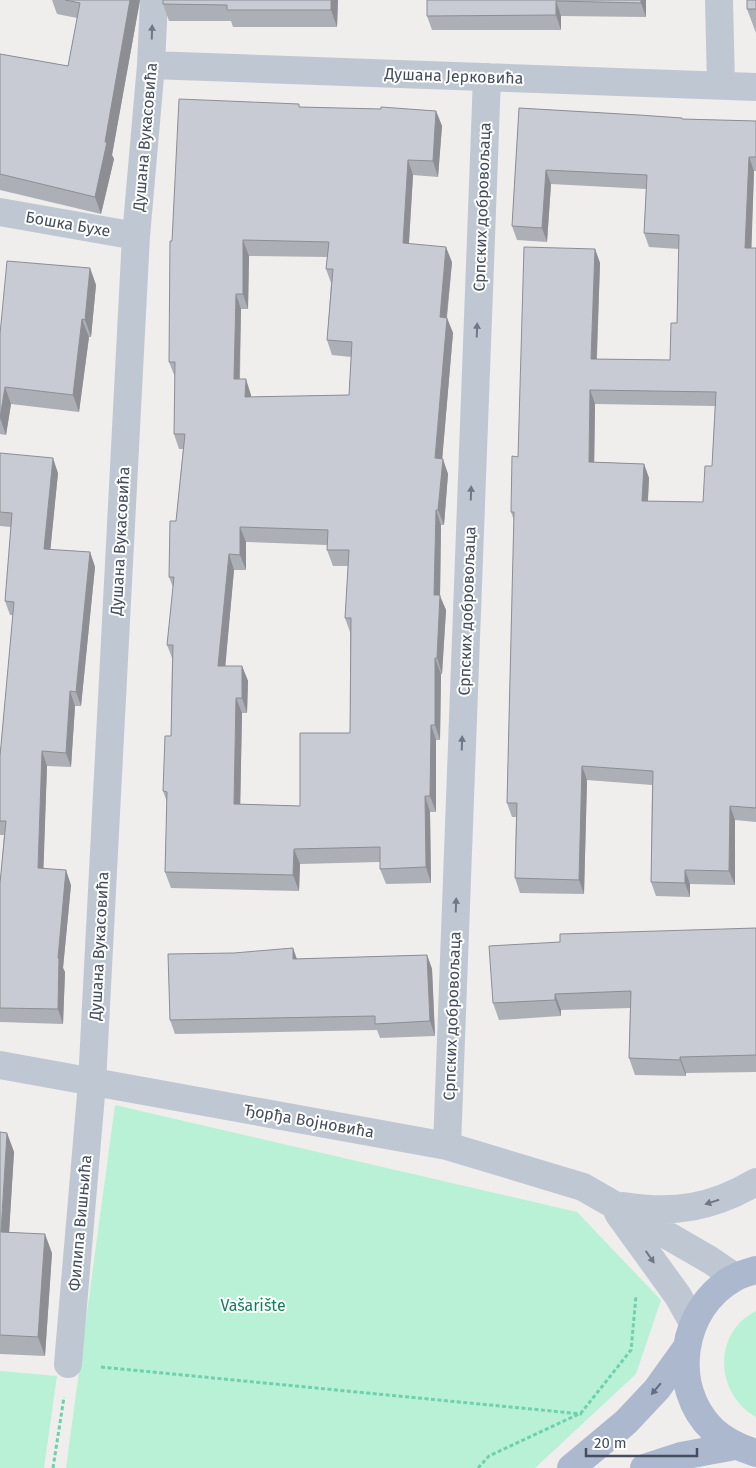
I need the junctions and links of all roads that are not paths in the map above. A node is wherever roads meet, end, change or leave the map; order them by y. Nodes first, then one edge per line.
1 (154, 0) edge
2 (719, 0) edge
3 (151, 65) junction
4 (487, 77) junction
5 (721, 85) junction
6 (756, 87) edge
7 (0, 212) edge
8 (136, 236) junction
9 (0, 1064) edge
10 (92, 1082) junction
11 (447, 1146) junction
12 (756, 1182) edge
13 (611, 1204) junction
14 (745, 1273) edge
15 (693, 1323) junction
16 (685, 1350) junction
17 (68, 1364) road end
18 (746, 1450) edge
19 (571, 1468) edge
20 (644, 1468) edge

3 -> 1 street, Душана Вукасовића
2 - 5 street
3 - 4 street, Душана Јерковића
3 - 8 street, Душана Вукасовића
4 - 5 street, Душана Јерковића
11 -> 4 street, Српских добровољаца
5 - 6 street, Душана Јерковића
7 - 8 street, Бошка Бухе
8 - 10 street, Душана Вукасовића
9 - 10 street, Ђорђа Војновића
10 - 11 street, Ђорђа Војновића
10 - 17 street, Филипа Вишњића
11 - 13 street, Ђорђа Војновића
12 -> 13 street
13 - 14 street, Ђорђа Војновића
13 -> 15 street, Ђорђа Војновића
14 - 15 main road
15 - 16 main road
16 - 18 main road
16 -> 19 main road
18 - 20 main road

